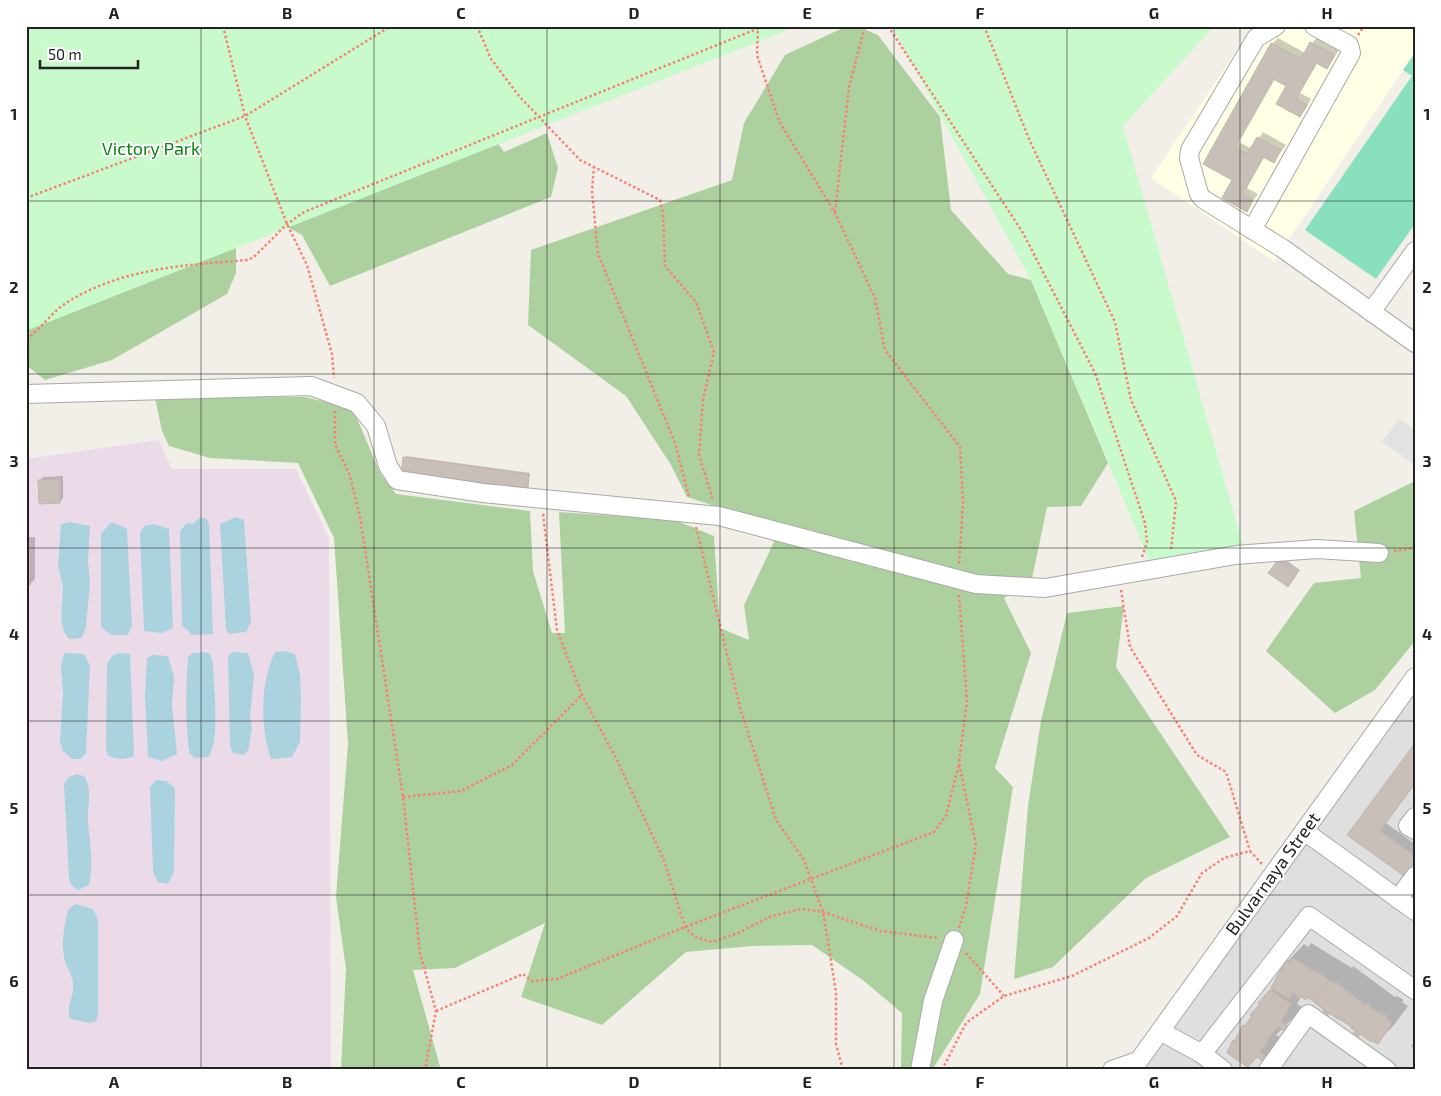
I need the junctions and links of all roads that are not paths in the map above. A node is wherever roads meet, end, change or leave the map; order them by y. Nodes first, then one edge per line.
1 (1276, 26) edge
2 (1314, 26) edge
3 (1252, 230) junction
4 (1415, 251) edge
5 (1371, 312) junction
6 (1415, 343) edge
7 (26, 394) edge
8 (1379, 553) road end
9 (1415, 677) edge
10 (1409, 698) edge
11 (1415, 817) edge
12 (1415, 830) edge
13 (1304, 831) junction
14 (1415, 876) edge
15 (1398, 899) junction
16 (1415, 911) edge
17 (954, 940) road end
18 (1415, 990) edge
19 (1160, 1031) junction
20 (1202, 1054) junction
21 (1135, 1065) edge
22 (920, 1070) edge
23 (1112, 1070) edge
24 (1223, 1070) edge
25 (1268, 1070) edge
26 (1387, 1070) edge

1 - 3 street
2 - 3 street
3 - 5 street
4 - 5 street
5 - 6 street
7 - 8 street
9 - 10 street, Bulvarnaya Street
10 - 13 street, Bulvarnaya Street
11 - 12 street
13 - 15 street
13 - 19 street, Bulvarnaya Street
14 - 15 street
15 - 16 street
17 - 22 street
18 - 20 street
19 - 20 street
19 - 21 street, Bulvarnaya Street
20 - 24 street
21 - 23 street
25 - 26 street

